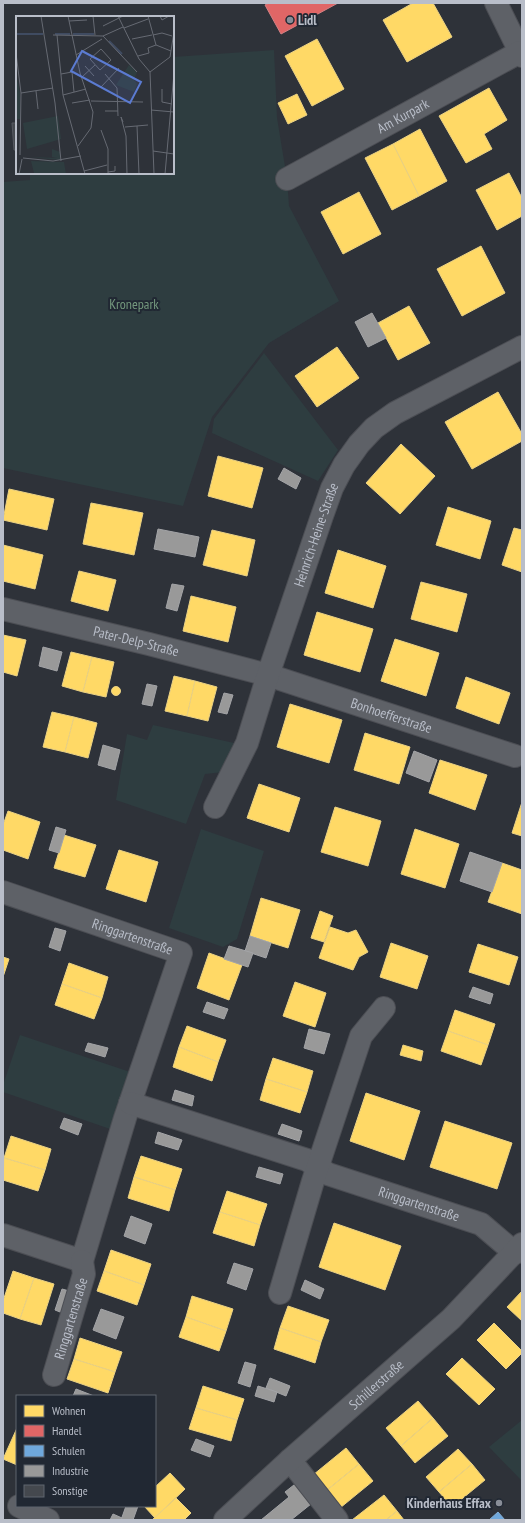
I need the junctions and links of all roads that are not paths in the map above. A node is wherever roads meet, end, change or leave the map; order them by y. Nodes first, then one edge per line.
1 (496, 3) edge
2 (521, 54) edge
3 (287, 180) dead end
4 (522, 346) edge
5 (3, 609) edge
6 (268, 675) junction
7 (515, 756) dead end
8 (215, 807) dead end
9 (3, 892) edge
10 (384, 1008) dead end
11 (130, 1102) junction
12 (318, 1168) junction
13 (3, 1234) edge
14 (518, 1248) edge
15 (82, 1261) junction
16 (280, 1293) dead end
17 (54, 1375) dead end
18 (290, 1460) junction
19 (3, 1498) edge
20 (16, 1505) edge
21 (20, 1507) edge
22 (48, 1520) edge
23 (225, 1520) edge
24 (338, 1520) edge

1 - 2 street
2 - 3 street, Am Kurpark
4 - 6 street, Heinrich-Heine-Straße
5 - 6 street, Pater-Delp-Straße
6 - 7 street, Bonhoefferstraße
6 - 8 street, Heinrich-Heine-Straße
9 - 11 street, Ringgartenstraße
10 - 12 street
11 - 12 street, Ringgartenstraße
11 - 15 street, Ringgartenstraße
12 - 14 street, Ringgartenstraße
12 - 16 street
13 - 15 street, Ringgartenstraße
14 - 18 street, Schillerstraße
15 - 17 street, Ringgartenstraße
18 - 23 street, Schillerstraße
18 - 24 street
19 - 20 street
21 - 22 street

